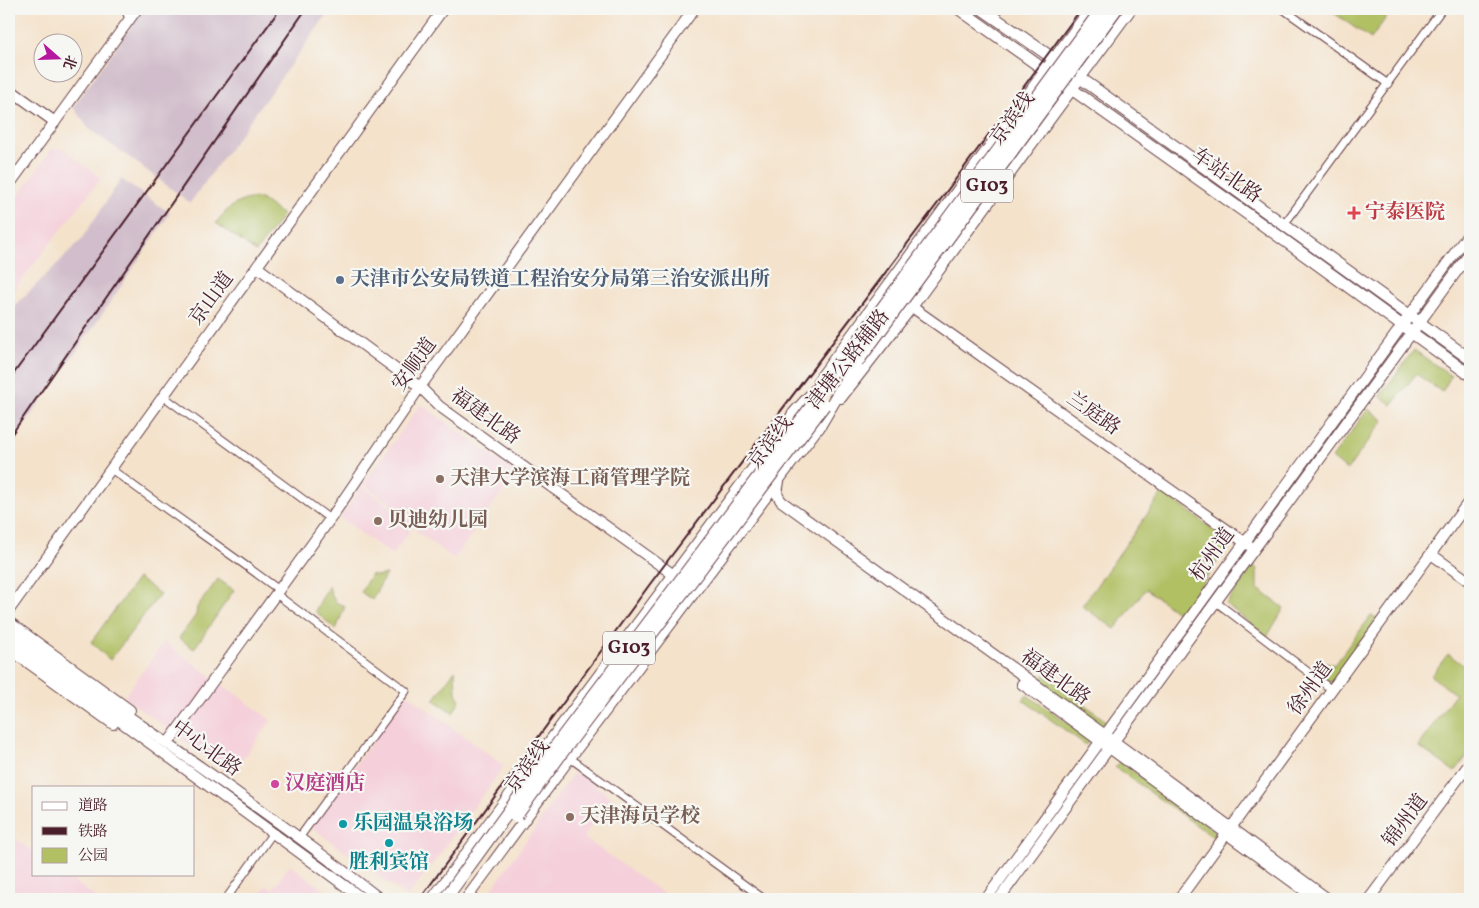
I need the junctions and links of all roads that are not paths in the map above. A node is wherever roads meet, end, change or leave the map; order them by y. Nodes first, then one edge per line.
1 (137, 9) edge
2 (443, 9) edge
3 (694, 9) edge
4 (959, 9) edge
5 (982, 9) edge
6 (1090, 9) edge
7 (1102, 9) edge
8 (1116, 9) edge
9 (1131, 9) edge
10 (1283, 9) edge
11 (1442, 9) edge
12 (127, 10) edge
13 (1054, 58) junction
14 (1045, 70) junction
15 (1081, 78) junction
16 (1388, 84) junction
17 (9, 89) edge
18 (1072, 90) junction
19 (9, 94) edge
20 (50, 123) junction
21 (9, 175) edge
22 (9, 186) edge
23 (1284, 225) junction
24 (1470, 232) edge
25 (1277, 235) junction
26 (1470, 253) edge
27 (257, 267) junction
28 (912, 307) junction
29 (1409, 315) junction
30 (1419, 322) junction
31 (1402, 325) junction
32 (1412, 332) junction
33 (853, 358) junction
34 (1470, 359) edge
35 (1470, 375) edge
36 (420, 388) junction
37 (163, 396) junction
38 (820, 402) junction
39 (793, 415) junction
40 (818, 428) junction
41 (111, 469) junction
42 (781, 477) junction
43 (1470, 500) edge
44 (754, 512) junction
45 (330, 519) junction
46 (1244, 542) junction
47 (1255, 549) junction
48 (1431, 554) junction
49 (673, 574) junction
50 (1470, 582) edge
51 (695, 590) junction
52 (277, 592) junction
53 (1216, 602) junction
54 (9, 610) edge
55 (9, 622) edge
56 (9, 631) edge
57 (9, 640) edge
58 (9, 649) edge
59 (1332, 690) junction
60 (158, 736) junction
61 (1103, 738) junction
62 (168, 743) junction
63 (151, 745) junction
64 (1112, 745) junction
65 (570, 758) junction
66 (1470, 763) edge
67 (1229, 831) junction
68 (272, 834) junction
69 (299, 838) junction
70 (226, 899) edge
71 (363, 899) edge
72 (380, 899) edge
73 (432, 899) edge
74 (445, 899) edge
75 (455, 899) edge
76 (466, 899) edge
77 (764, 899) edge
78 (986, 899) edge
79 (999, 899) edge
80 (1180, 899) edge
81 (1316, 899) edge
82 (1328, 899) edge
83 (1369, 899) edge

1 - 20 main road
2 - 27 main road, 京山道
3 - 36 main road, 安顺道
4 - 14 main road, 车站北路
5 - 13 main road, 车站北路
6 - 13 main road, 津塘公路辅路 / G103
7 - 33 highway, 京滨线 / G103, bridge
8 - 33 highway, 京滨线 / G103, bridge
9 - 15 main road, 津塘公路辅路
10 - 16 street
11 - 16 street
12 - 20 main road
13 - 14 main road, 津塘公路辅路 / G103
13 - 15 main road, 车站北路
14 - 18 main road, 车站北路
14 - 39 main road, 津塘公路辅路 / G103
15 - 18 main road, 津塘公路辅路
15 - 23 main road, 车站北路
16 - 23 street
17 - 20 main road
18 - 25 main road, 车站北路
18 - 28 main road, 津塘公路辅路
19 - 20 main road
20 - 21 main road
20 - 22 main road
23 - 25 street
23 - 29 main road, 车站北路
24 - 29 main road, 杭州道
25 - 31 main road, 车站北路
26 - 30 main road, 杭州道
27 - 36 main road, 福建北路
27 - 37 main road, 京山道
28 - 40 main road, 津塘公路辅路
28 - 46 main road, 兰庭路
29 - 30 main road, 车站北路
29 - 31 main road, 杭州道
30 - 32 main road, 杭州道
30 - 34 main road, 车站北路
31 - 32 main road, 车站北路
31 - 46 main road, 杭州道
32 - 35 main road, 车站北路
32 - 47 main road, 杭州道
33 - 38 highway, 京滨线 / G103
33 - 39 highway, G103
33 - 40 highway
36 - 45 main road, 安顺道
36 - 49 main road, 福建北路
37 - 41 main road, 京山道
37 - 45 street
38 - 74 highway, 京滨线 / G103, bridge
38 - 75 highway, 京滨线 / G103, bridge
39 - 49 main road, 津塘公路辅路 / G103
40 - 42 main road, 津塘公路辅路
41 - 52 street
41 - 54 main road, 京山道
42 - 44 main road, 津塘公路辅路
42 - 61 main road, 福建北路
43 - 48 main road, 徐州道
44 - 51 main road, 津塘公路辅路
44 - 61 main road, 福建北路
45 - 52 main road, 安顺道
46 - 47 main road, 兰庭路
46 - 61 main road, 杭州道
47 - 53 main road, 杭州道
48 - 50 main road
48 - 59 main road, 徐州道
49 - 51 main road, 福建北路
49 - 73 main road, 津塘公路辅路 / G103
51 - 65 main road, 津塘公路辅路
52 - 62 main road, 安顺道
52 - 69 street
53 - 59 street
53 - 64 main road, 杭州道
55 - 60 main road
56 - 60 main road, 中心北路
57 - 63 main road, 中心北路
58 - 63 main road
59 - 67 main road, 徐州道
60 - 62 main road, 中心北路
61 - 64 main road, 福建北路
61 - 78 main road, 杭州道
62 - 69 main road, 中心北路
63 - 68 main road, 中心北路
64 - 67 main road, 福建北路
64 - 79 main road, 杭州道
65 - 76 main road, 津塘公路辅路
65 - 77 street
66 - 83 main road, 锦州道
67 - 80 main road, 徐州道
67 - 81 main road, 福建北路
67 - 82 main road, 福建北路
68 - 70 street
68 - 71 main road, 中心北路
69 - 72 main road, 中心北路

